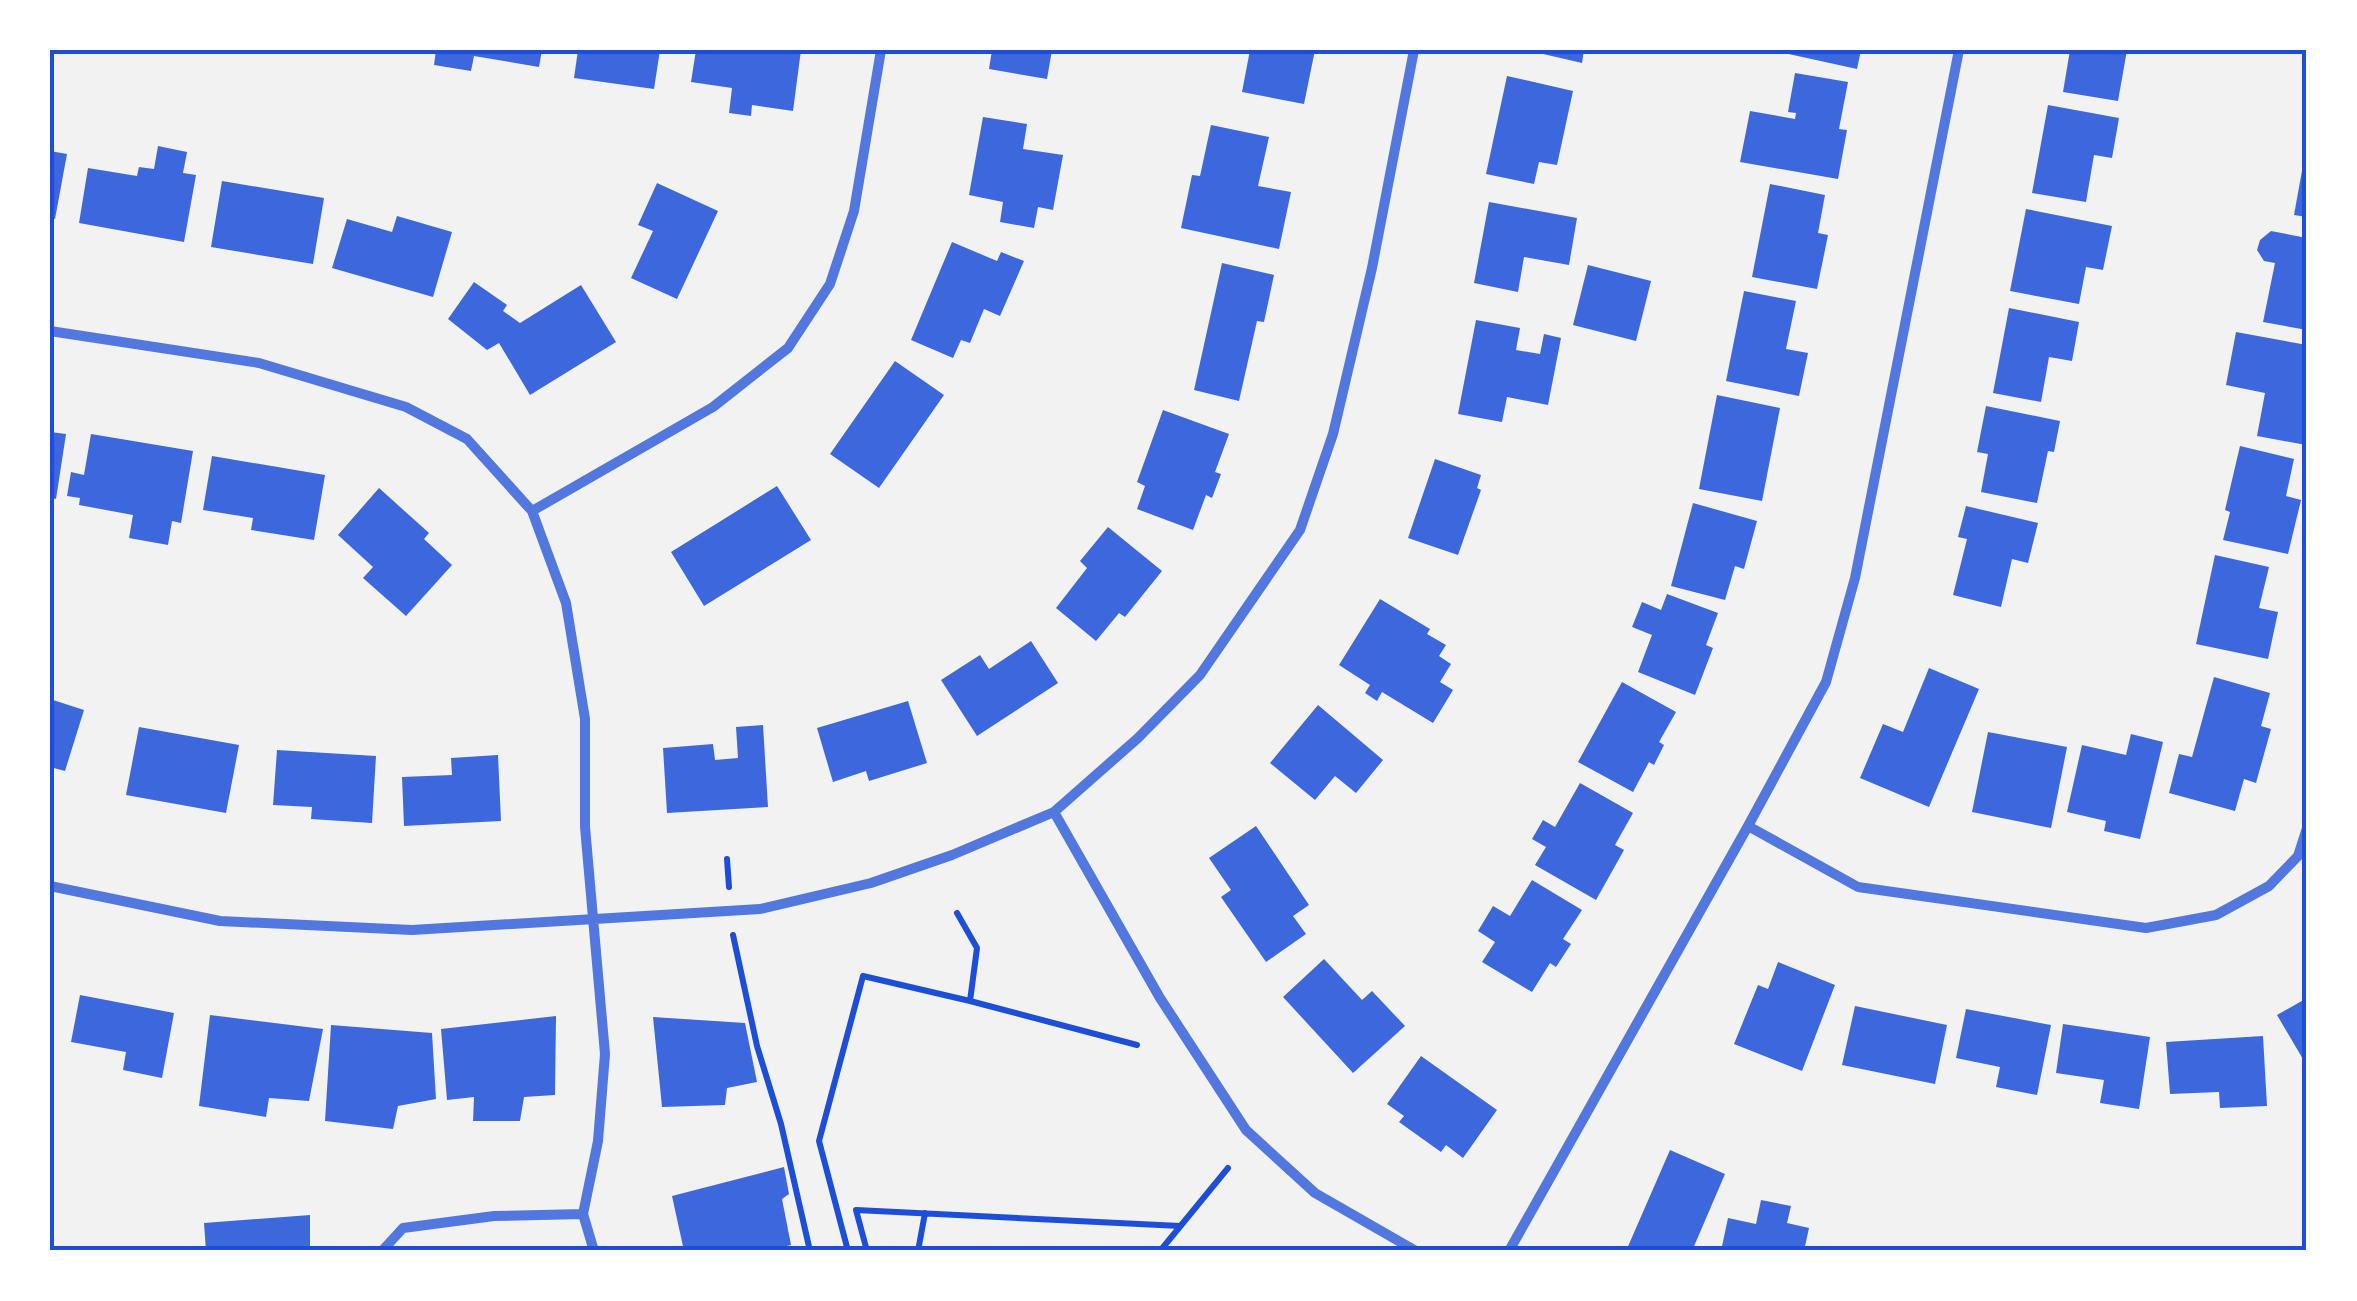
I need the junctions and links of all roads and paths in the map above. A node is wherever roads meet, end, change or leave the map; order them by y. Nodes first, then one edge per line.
1 (881, 50) edge
2 (1414, 50) edge
3 (1960, 50) edge
4 (50, 331) edge
5 (532, 511) junction
6 (1054, 812) junction
7 (1748, 826) junction
8 (2307, 828) edge
9 (727, 858) dead end
10 (50, 886) edge
11 (730, 910) junction
12 (957, 913) dead end
13 (592, 920) junction
14 (970, 1001) junction
15 (1138, 1045) dead end
16 (1228, 1168) dead end
17 (925, 1213) junction
18 (583, 1214) junction
19 (1180, 1226) junction
20 (382, 1251) edge
21 (594, 1251) edge
22 (810, 1251) edge
23 (848, 1251) edge
24 (867, 1251) edge
25 (918, 1251) edge
26 (1160, 1251) edge
27 (1416, 1251) edge
28 (1509, 1251) edge

1 - 5 street
2 - 6 street
3 - 7 street
4 - 5 street
5 - 13 street
6 - 11 street
6 - 27 street
7 - 8 street
7 - 28 street
9 - 11 path
10 - 13 street
11 - 13 street
11 - 22 path
12 - 14 path
13 - 18 street
14 - 15 path
14 - 23 path
16 - 19 path
17 - 19 path
17 - 24 path
17 - 25 path
18 - 20 street
18 - 21 street
19 - 26 path

